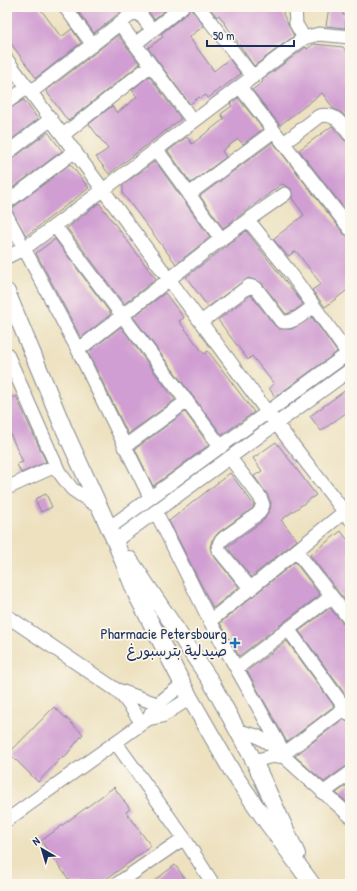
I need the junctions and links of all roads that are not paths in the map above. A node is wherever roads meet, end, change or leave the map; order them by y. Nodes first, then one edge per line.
1 (65, 7) edge
2 (182, 7) edge
3 (199, 7) edge
4 (294, 7) edge
5 (136, 9) edge
6 (120, 24) junction
7 (152, 30) junction
8 (350, 37) edge
9 (304, 38) junction
10 (135, 44) junction
11 (93, 45) junction
12 (7, 60) edge
13 (151, 65) junction
14 (253, 77) junction
15 (240, 87) junction
16 (29, 90) junction
17 (7, 102) edge
18 (51, 119) junction
19 (193, 121) junction
20 (274, 131) junction
21 (62, 135) junction
22 (350, 135) edge
23 (284, 143) junction
24 (157, 150) junction
25 (75, 151) junction
26 (7, 153) edge
27 (103, 190) junction
28 (188, 194) junction
29 (284, 194) dead end
30 (7, 202) edge
31 (7, 216) edge
32 (248, 220) junction
33 (55, 226) junction
34 (350, 229) edge
35 (221, 239) junction
36 (25, 248) junction
37 (7, 257) edge
38 (169, 280) junction
39 (7, 292) edge
40 (314, 306) junction
41 (123, 315) junction
42 (201, 322) junction
43 (78, 350) junction
44 (349, 353) edge
45 (7, 354) edge
46 (350, 370) edge
47 (188, 401) junction
48 (268, 414) junction
49 (277, 424) junction
50 (124, 447) junction
51 (221, 447) junction
52 (230, 458) junction
53 (55, 466) junction
54 (7, 488) edge
55 (150, 497) junction
56 (100, 508) junction
57 (156, 512) junction
58 (347, 516) edge
59 (112, 534) junction
60 (297, 552) junction
61 (251, 590) junction
62 (331, 597) junction
63 (7, 616) edge
64 (350, 620) edge
65 (210, 621) junction
66 (288, 629) junction
67 (237, 668) junction
68 (205, 671) junction
69 (185, 688) junction
70 (115, 689) junction
71 (157, 704) junction
72 (348, 709) edge
73 (145, 721) junction
74 (239, 731) junction
75 (116, 743) junction
76 (283, 754) junction
77 (254, 761) junction
78 (350, 772) edge
79 (233, 773) junction
80 (323, 793) junction
81 (350, 816) edge
82 (7, 820) edge
83 (184, 838) junction
84 (308, 878) edge
85 (117, 884) edge
86 (213, 884) edge

1 - 11 street
2 - 7 street
3 - 14 street
4 - 9 street
5 - 6 street
5 - 7 street
6 - 10 street
6 - 11 street
7 - 10 street
8 - 9 street
9 - 14 street
10 - 13 street
11 - 16 street
12 - 16 street
13 - 19 street
13 - 21 street
14 - 15 street
15 - 19 street
15 - 20 street
16 - 17 street
16 - 18 street
18 - 21 street
18 - 26 street
19 - 24 street
20 - 23 street
20 - 28 street
21 - 25 street
22 - 23 street
23 - 34 street
24 - 27 street
24 - 28 street
25 - 27 street
25 - 30 street
27 - 33 street
27 - 38 street
28 - 35 street
29 - 32 street
31 - 36 street
32 - 35 street
32 - 40 street
33 - 36 street
33 - 41 street
35 - 38 street
36 - 37 street
36 - 43 street
38 - 41 street
38 - 42 street
39 - 56 main road
40 - 42 street
40 - 44 street
41 - 43 street
41 - 47 street
42 - 48 street
43 - 50 street
44 - 48 street
45 - 53 street
46 - 49 street
47 - 50 street
47 - 51 street
48 - 49 street
48 - 51 street
49 - 52 street
49 - 58 street
50 - 55 street
51 - 55 street
52 - 57 street
52 - 61 street
53 - 54 street
53 - 56 street
55 - 59 street
56 - 59 main road
57 - 59 street
57 - 65 street
58 - 60 street
59 - 68 main road
59 - 69 main road
60 - 61 street
60 - 62 street
61 - 65 street
62 - 64 street
62 - 66 street
63 - 70 street
65 - 67 street
66 - 67 street
66 - 72 street
67 - 76 street
68 - 69 main road
68 - 74 main road
69 - 71 street
69 - 73 street
69 - 79 main road
70 - 71 street
70 - 73 street
71 - 73 street
72 - 76 street
73 - 75 street
74 - 76 street
74 - 77 main road
75 - 82 street
75 - 83 street
76 - 77 street
76 - 80 street
77 - 79 main road
77 - 84 main road
78 - 80 street
79 - 84 main road
80 - 81 street
83 - 85 street
83 - 86 street

